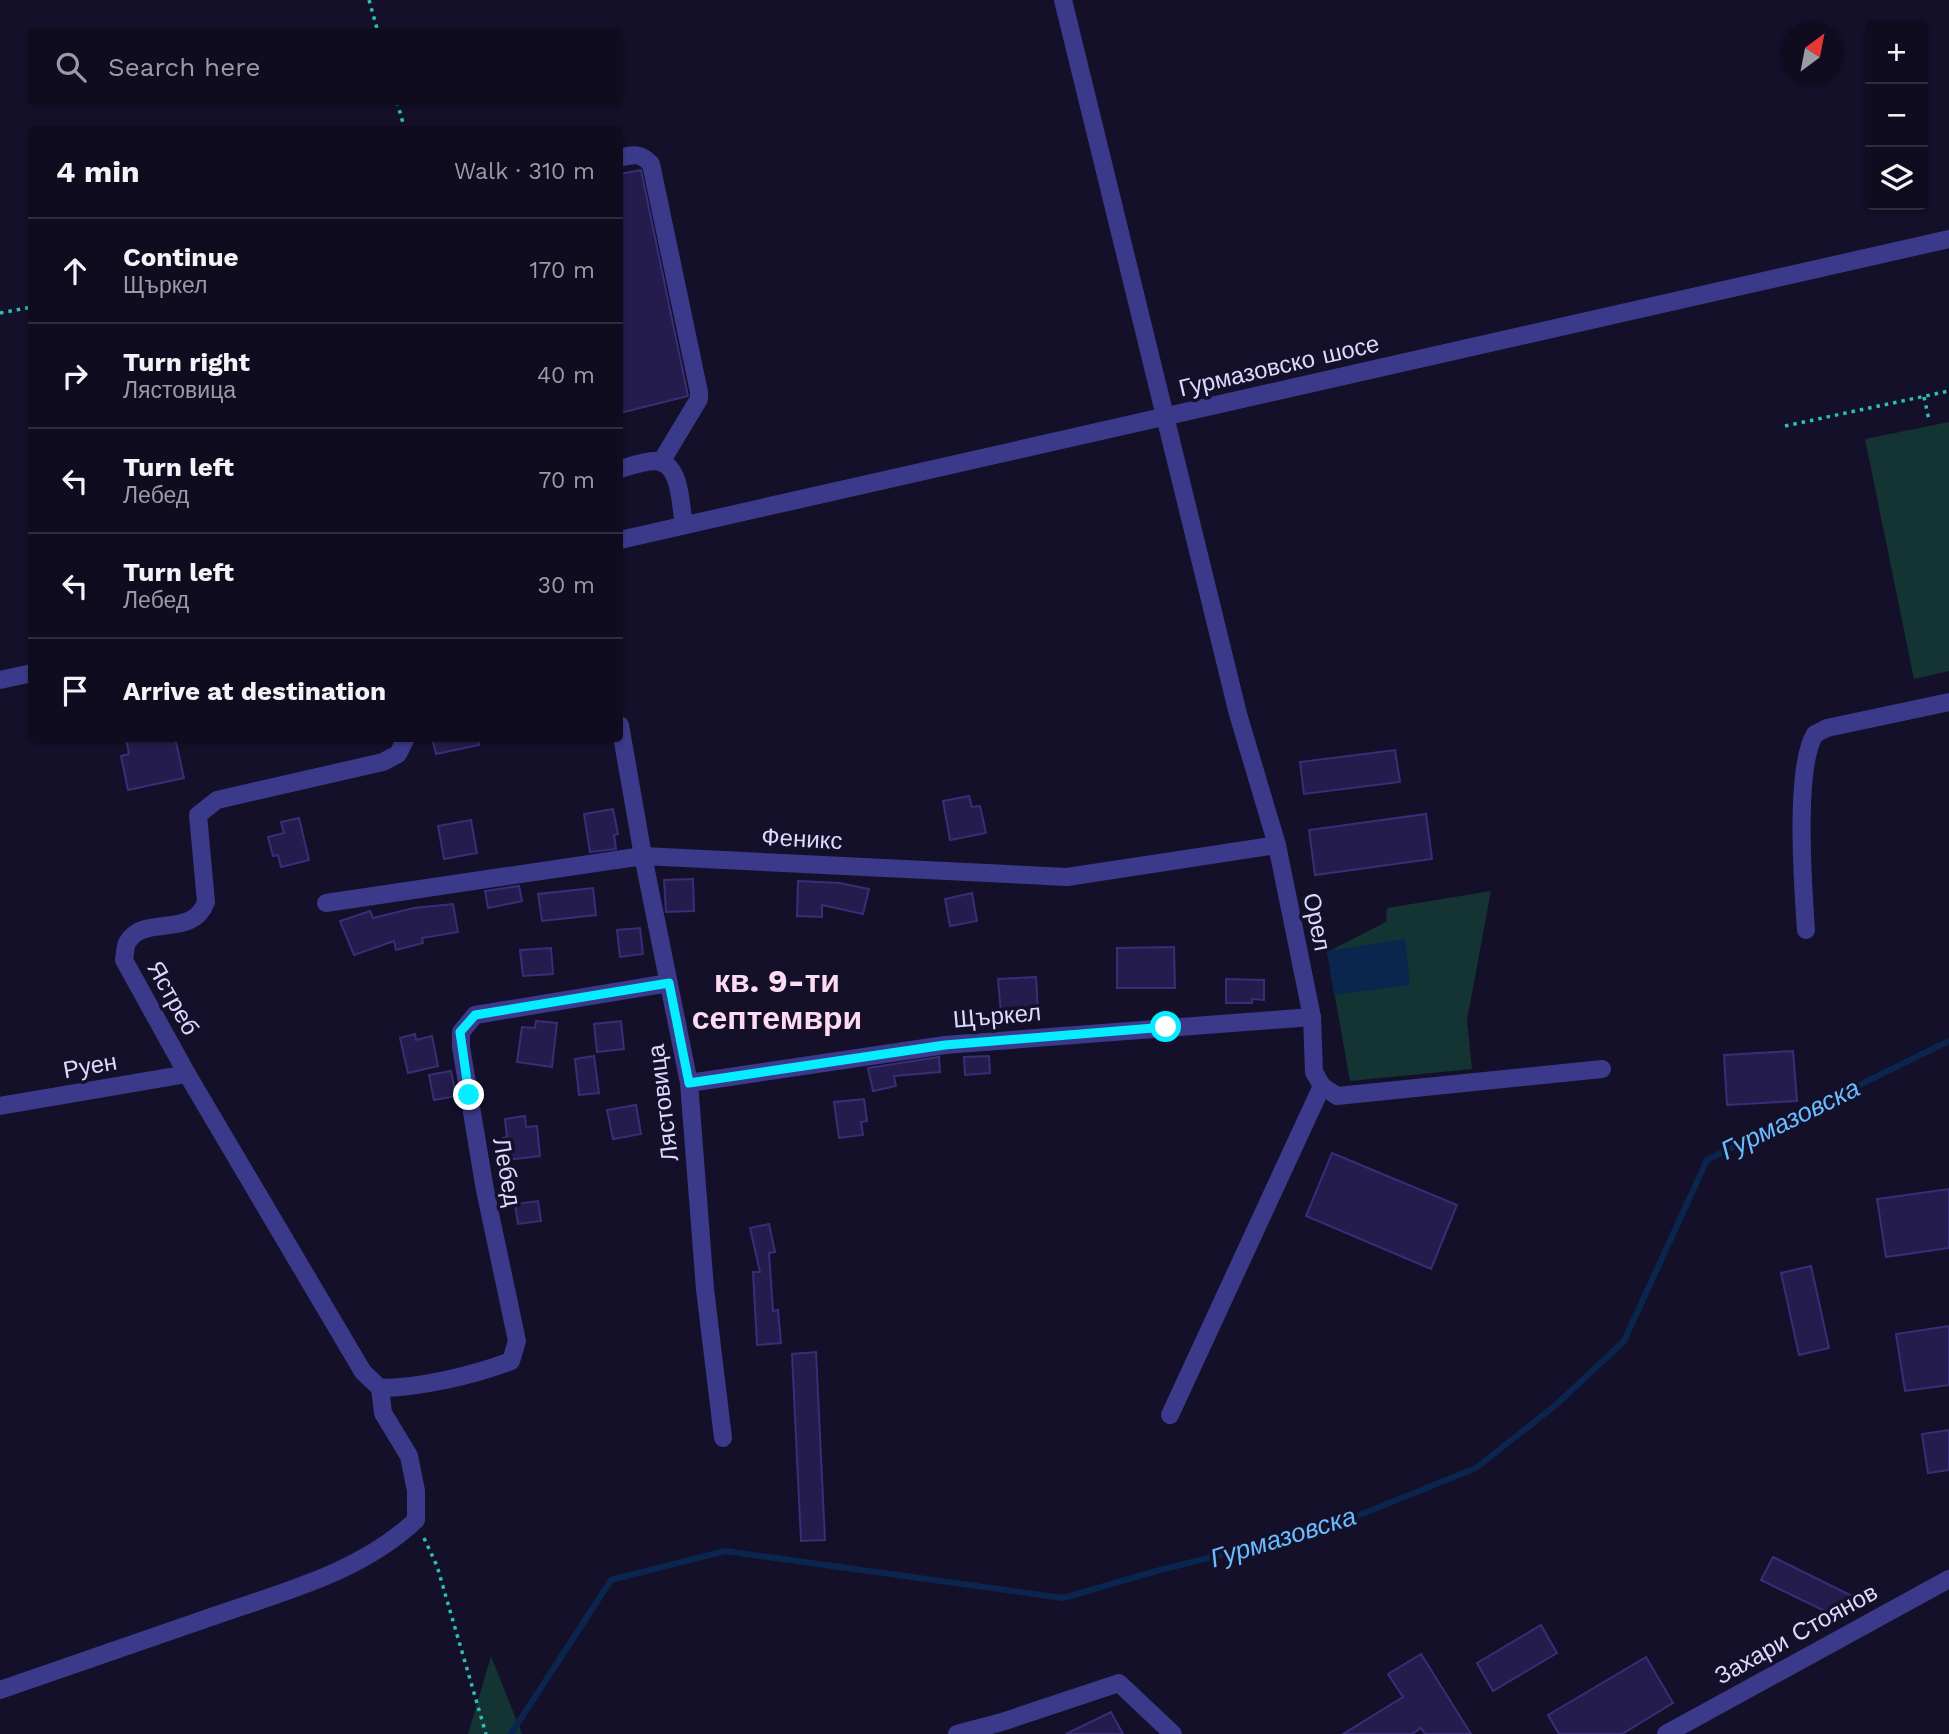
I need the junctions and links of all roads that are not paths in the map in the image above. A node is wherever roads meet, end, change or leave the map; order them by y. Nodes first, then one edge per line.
1 (1063, 0) edge
2 (623, 157) edge
3 (1949, 239) edge
4 (1166, 416) junction
5 (661, 462) junction
6 (623, 468) edge
7 (684, 525) junction
8 (623, 539) edge
9 (28, 674) edge
10 (0, 680) edge
11 (1949, 702) edge
12 (404, 742) edge
13 (623, 742) edge
14 (1276, 845) junction
15 (643, 856) junction
16 (326, 903) dead end
17 (1806, 930) dead end
18 (669, 983) junction
19 (1311, 1017) junction
20 (1602, 1069) dead end
21 (187, 1074) junction
22 (689, 1083) junction
23 (1322, 1086) junction
24 (0, 1106) edge
25 (380, 1388) junction
26 (1170, 1415) dead end
27 (723, 1438) dead end
28 (1949, 1579) edge
29 (0, 1690) edge
30 (957, 1734) edge
31 (1173, 1734) edge
32 (1666, 1734) edge

1 - 4 street, Орел
2 - 5 street
3 - 4 street, Гурмазовско шосе
4 - 7 street, Гурмазовско шосе
4 - 14 street, Орел
5 - 6 street
5 - 7 street
7 - 8 street, Гурмазовско шосе
9 - 10 street
11 - 17 street
12 - 21 street, Ястреб
13 - 15 street, Лястовица
14 - 15 street, Феникс
14 - 19 street, Орел
15 - 16 street, Феникс
15 - 18 street, Лястовица
18 - 22 street, Лястовица
18 - 25 street, Лебед
19 - 22 street, Щъркел
19 - 23 street, Орел
20 - 23 street
21 - 24 street, Руен
21 - 25 street, Ястреб
22 - 27 street, Лястовица
23 - 26 street
25 - 29 street
28 - 32 street, Захари Стоянов
30 - 31 street

